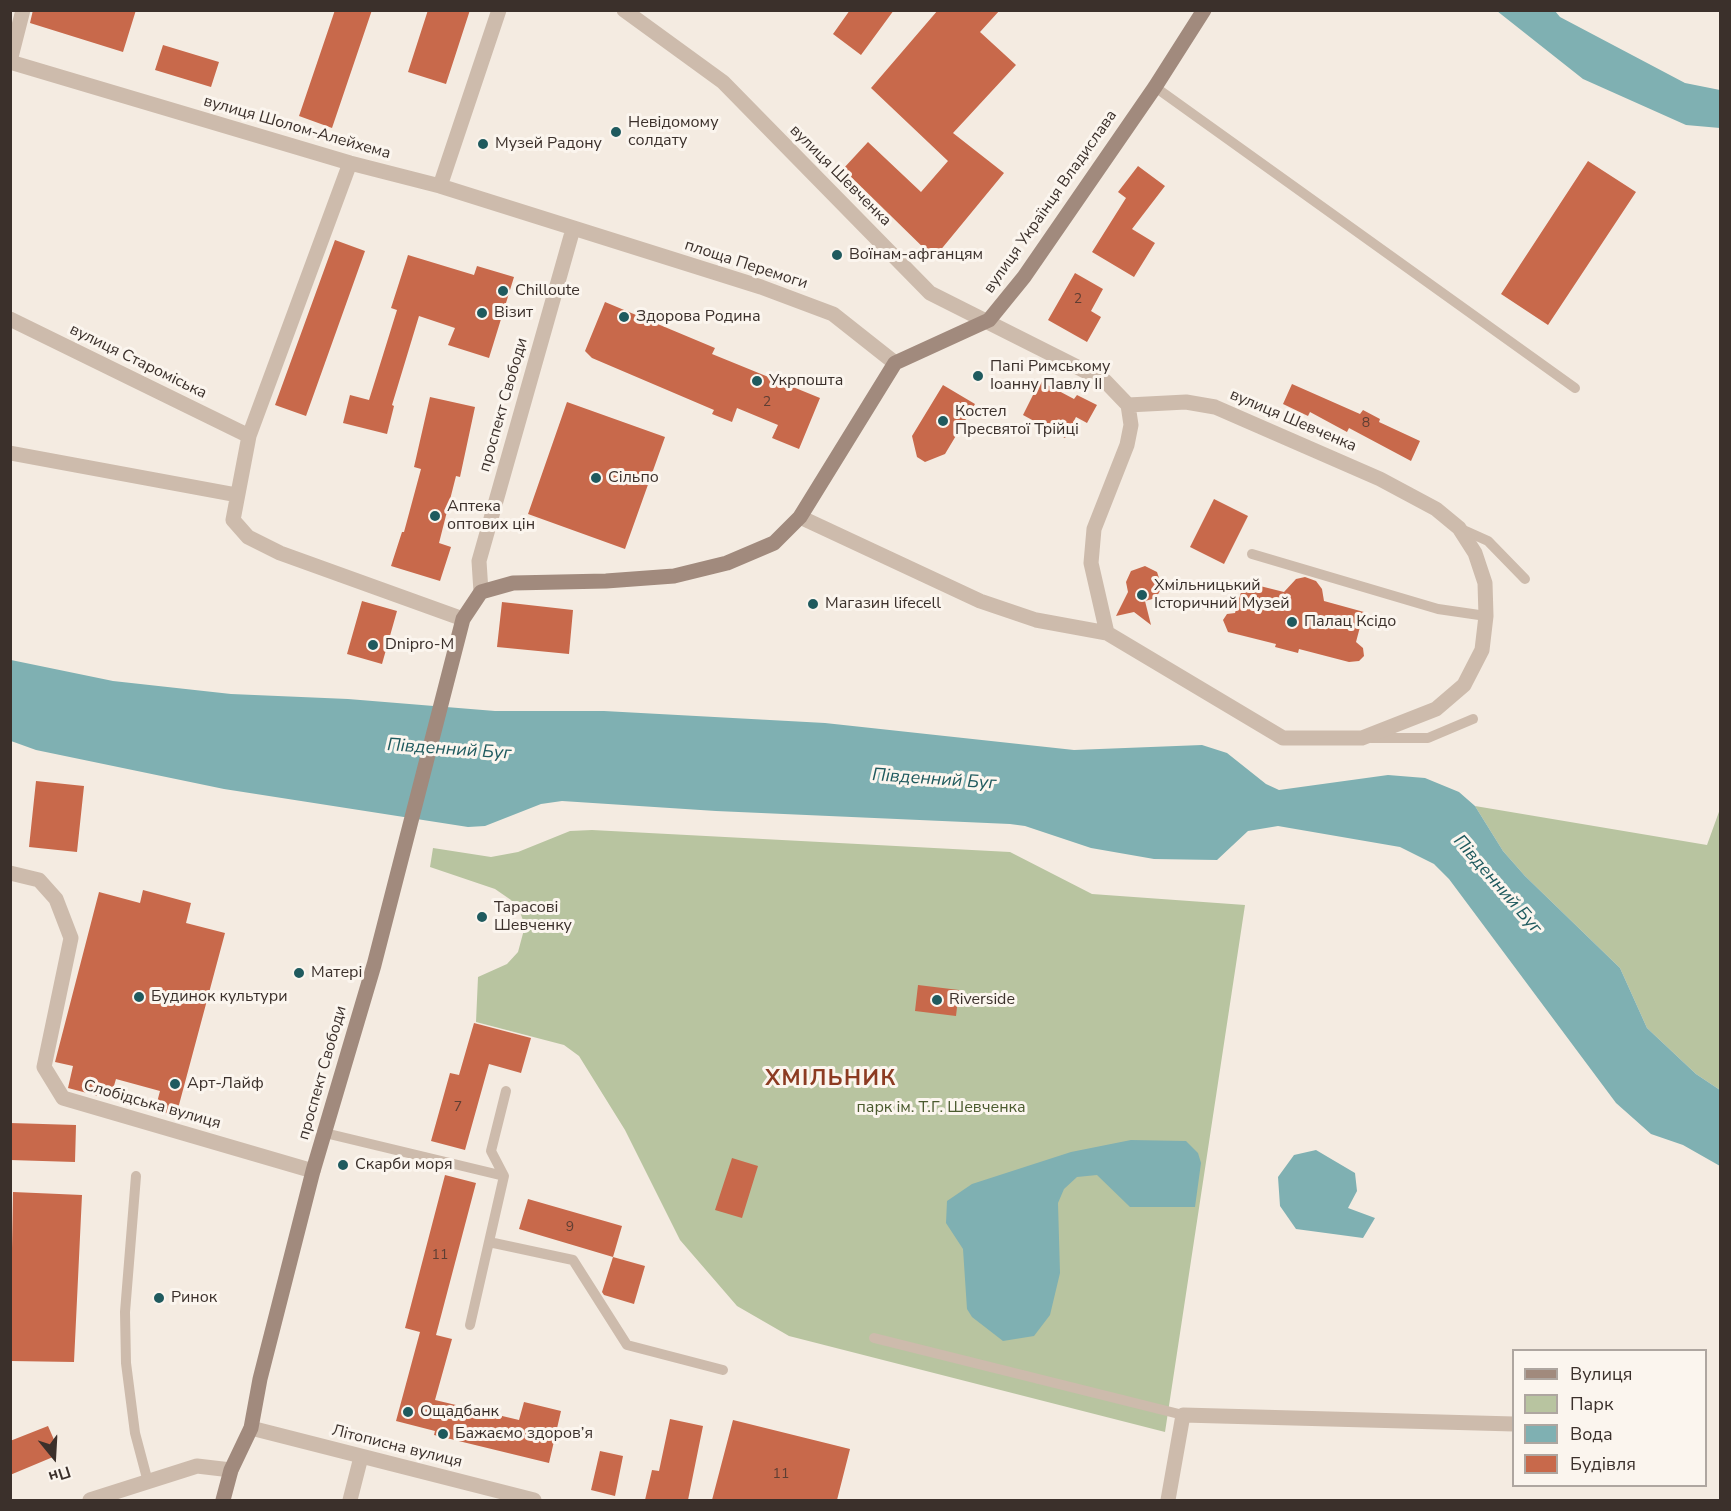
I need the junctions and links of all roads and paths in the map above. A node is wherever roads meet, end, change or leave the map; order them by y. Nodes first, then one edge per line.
1 (23, 10) edge
2 (499, 10) edge
3 (624, 10) edge
4 (1204, 10) edge
5 (10, 62) edge
6 (1155, 87) junction
7 (350, 163) junction
8 (440, 186) junction
9 (573, 229) junction
10 (10, 319) edge
11 (989, 320) junction
12 (895, 363) junction
13 (1575, 388) dead end
14 (1128, 405) junction
15 (249, 436) junction
16 (10, 453) edge
17 (237, 495) junction
18 (800, 517) junction
19 (1459, 528) junction
20 (1252, 554) dead end
21 (1525, 579) dead end
22 (482, 592) junction
23 (1486, 616) junction
24 (463, 619) junction
25 (1107, 633) junction
26 (1473, 718) dead end
27 (1362, 738) junction
28 (10, 873) edge
29 (506, 1091) dead end
30 (325, 1133) junction
31 (313, 1171) junction
32 (136, 1176) dead end
33 (504, 1176) junction
34 (489, 1242) junction
35 (470, 1325) dead end
36 (874, 1338) dead end
37 (723, 1370) dead end
38 (1184, 1415) junction
39 (1512, 1424) edge
40 (251, 1428) junction
41 (361, 1456) junction
42 (231, 1470) junction
43 (148, 1482) junction
44 (90, 1500) edge
45 (223, 1500) edge
46 (350, 1500) edge
47 (534, 1500) edge
48 (1168, 1500) edge

1 - 5 street
2 - 8 street
3 - 11 street, вулиця Шевченка
4 - 6 main road, вулиця Українця Владислава
5 - 7 street, вулиця Шолом-Алейхема
6 - 11 main road, вулиця Українця Владислава
6 - 13 lane
7 - 8 street, вулиця Шолом-Алейхема
7 - 15 street
8 - 9 street, вулиця Шолом-Алейхема
9 - 12 street, площа Перемоги
9 - 22 street, проспект Свободи
10 - 15 street, вулиця Староміська
11 - 12 main road, вулиця Українця Владислава
11 - 14 street, вулиця Шевченка
12 - 18 main road
14 - 19 street, вулиця Шевченка
14 - 25 street
15 - 17 street
16 - 17 street
17 - 24 street
18 - 22 main road
18 - 25 street
19 - 21 lane
19 - 23 street, вулиця Шевченка
20 - 23 lane
22 - 24 main road
23 - 27 street, вулиця Шевченка
24 - 30 main road, проспект Свободи
25 - 27 street, вулиця Шевченка
26 - 27 lane
28 - 31 street, Слобідська вулиця
29 - 33 lane
30 - 31 main road, проспект Свободи
30 - 33 lane
31 - 40 main road, проспект Свободи
32 - 43 lane
33 - 34 lane
34 - 35 lane
34 - 37 lane
36 - 38 lane
38 - 39 street
38 - 48 street
40 - 41 street, Літописна вулиця
40 - 42 main road, проспект Свободи
41 - 46 street
41 - 47 street, Літописна вулиця
42 - 43 street
42 - 45 main road, проспект Свободи
43 - 44 street

